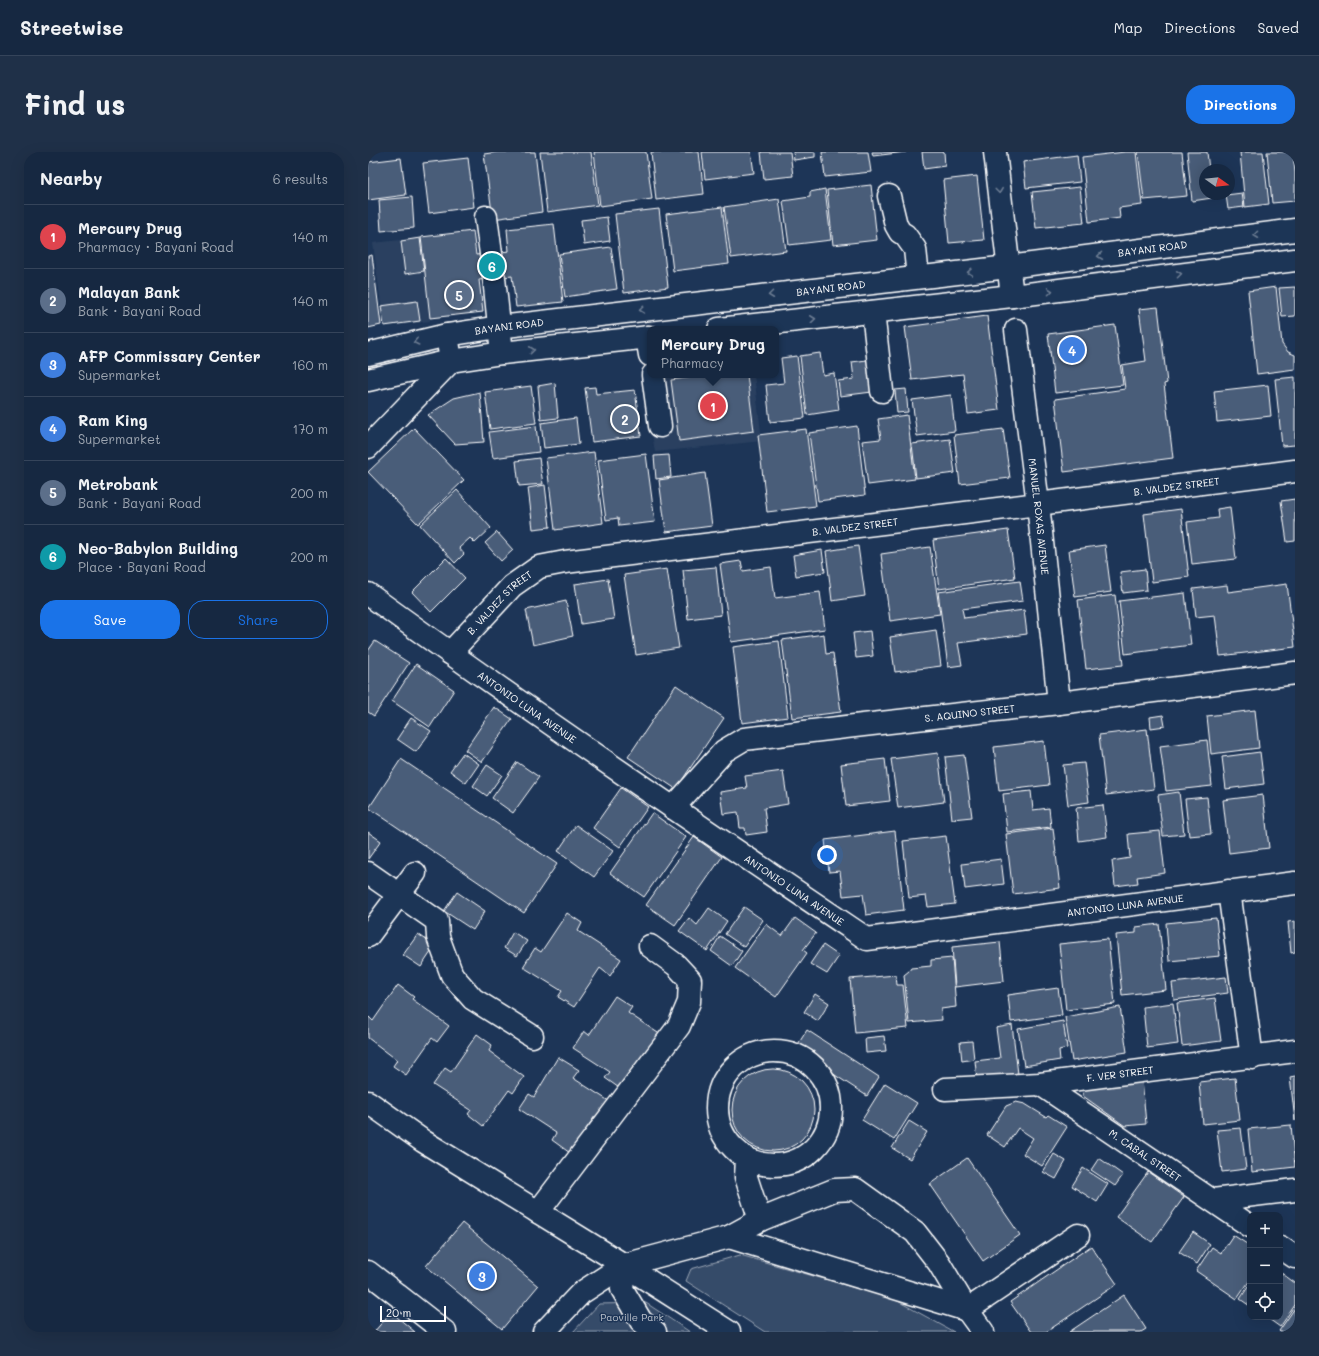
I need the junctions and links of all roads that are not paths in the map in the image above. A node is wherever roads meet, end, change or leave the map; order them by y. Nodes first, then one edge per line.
1 (995, 152) edge
2 (889, 196) dead end
3 (486, 217) dead end
4 (1295, 230) edge
5 (491, 254) dead end
6 (1295, 260) edge
7 (1008, 267) junction
8 (918, 277) junction
9 (494, 278) dead end
10 (1012, 296) junction
11 (873, 312) junction
12 (746, 326) edge
13 (499, 327) junction
14 (1016, 330) dead end
15 (448, 335) junction
16 (647, 343) edge
17 (502, 353) junction
18 (368, 354) edge
19 (452, 362) junction
20 (653, 378) edge
21 (368, 380) edge
22 (882, 391) dead end
23 (660, 426) dead end
24 (368, 447) edge
25 (1295, 471) edge
26 (1038, 504) junction
27 (368, 594) edge
28 (450, 653) junction
29 (1295, 673) edge
30 (1059, 703) junction
31 (673, 808) junction
32 (368, 873) edge
33 (415, 873) dead end
34 (1295, 883) edge
35 (1229, 891) junction
36 (399, 894) junction
37 (368, 936) edge
38 (650, 946) dead end
39 (532, 1036) dead end
40 (1295, 1051) edge
41 (1252, 1058) junction
42 (1040, 1084) junction
43 (945, 1089) dead end
44 (368, 1102) edge
45 (747, 1159) junction
46 (1295, 1190) edge
47 (1213, 1200) junction
48 (538, 1212) junction
49 (760, 1220) junction
50 (1247, 1224) edge
51 (1078, 1235) dead end
52 (730, 1237) junction
53 (1282, 1248) edge
54 (1295, 1257) edge
55 (624, 1265) junction
56 (368, 1272) edge
57 (968, 1310) junction
58 (444, 1332) edge
59 (544, 1332) edge
60 (654, 1332) edge
61 (729, 1332) edge
62 (983, 1332) edge

1 -> 7 street
2 - 8 street
3 - 5 street
4 -> 7 street, BAYANI ROAD
10 -> 6 street
7 -> 8 street, BAYANI ROAD
7 - 10 street
8 -> 13 street, BAYANI ROAD
9 - 13 street
10 - 11 street
12 -> 11 street
11 - 22 street
13 - 15 street, BAYANI ROAD
13 - 17 street
14 - 26 street, MANUEL ROXAS AVENUE
15 -> 18 street, BAYANI ROAD
15 - 19 street
17 -> 16 street
17 - 19 street
19 - 21 street
19 - 24 street
20 - 23 street
25 - 26 street, B. VALDEZ STREET
26 - 28 street, B. VALDEZ STREET
26 - 30 street, MANUEL ROXAS AVENUE
27 - 28 street, ANTONIO LUNA AVENUE
28 - 31 street, ANTONIO LUNA AVENUE
29 - 30 street, S. AQUINO STREET
30 - 31 street, S. AQUINO STREET
31 - 35 street, ANTONIO LUNA AVENUE
32 - 36 street
33 - 36 street
34 - 35 street, ANTONIO LUNA AVENUE
35 - 41 street
36 - 37 street
36 - 39 street
38 - 48 street
40 - 41 street, F. VER STREET
41 - 42 street, F. VER STREET
42 - 43 street, F. VER STREET
42 - 47 street, M. CABAL STREET
44 - 48 street
45 - 45 street
45 - 49 street
46 - 47 street
47 - 50 street, M. CABAL STREET
48 - 55 street
49 - 52 street
49 - 57 street
51 - 57 street
52 - 55 street
52 - 57 street
53 - 54 street
55 - 59 street
55 - 60 street
55 - 61 street
56 - 58 street
57 - 62 street

